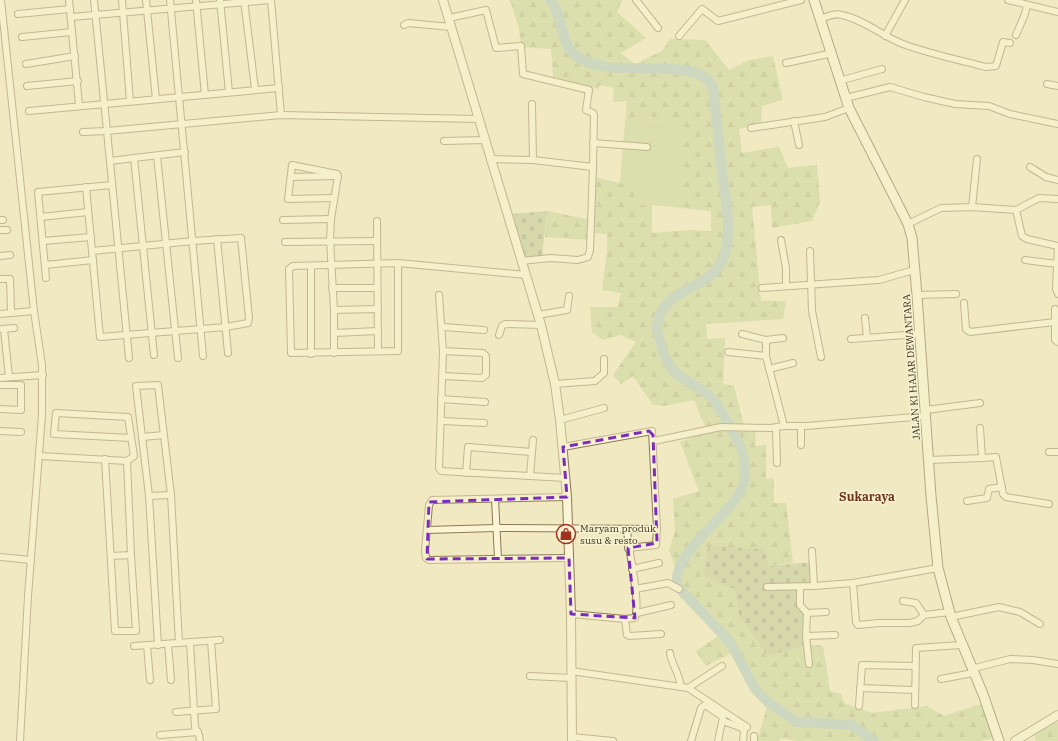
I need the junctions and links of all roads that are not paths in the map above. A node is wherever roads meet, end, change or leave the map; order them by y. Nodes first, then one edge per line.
1 (1, 0) edge
2 (69, 0) edge
3 (94, 0) edge
4 (122, 0) edge
5 (146, 0) edge
6 (170, 0) edge
7 (271, 0) edge
8 (442, 0) edge
9 (636, 0) edge
10 (801, 0) edge
11 (814, 0) edge
12 (905, 0) edge
13 (1008, 0) edge
14 (1037, 0) edge
15 (245, 2) edge
16 (196, 3) edge
17 (220, 3) edge
18 (1027, 5) junction
19 (1035, 7) junction
20 (171, 8) junction
21 (70, 9) junction
22 (147, 11) junction
23 (1058, 12) edge
24 (123, 13) junction
25 (18, 14) dead end
26 (96, 16) junction
27 (71, 17) junction
28 (449, 18) junction
29 (821, 19) junction
30 (404, 25) dead end
31 (451, 26) junction
32 (658, 28) dead end
33 (72, 32) junction
34 (1016, 35) dead end
35 (679, 36) dead end
36 (885, 36) junction
37 (22, 37) dead end
38 (1010, 42) dead end
39 (833, 53) junction
40 (75, 56) junction
41 (786, 63) dead end
42 (26, 64) dead end
43 (882, 69) dead end
44 (78, 80) junction
45 (839, 80) junction
46 (1047, 84) dead end
47 (26, 86) dead end
48 (1058, 86) edge
49 (278, 88) junction
50 (254, 89) junction
51 (229, 92) junction
52 (205, 95) junction
53 (180, 96) junction
54 (846, 98) junction
55 (156, 99) junction
56 (130, 101) junction
57 (105, 103) junction
58 (532, 104) dead end
59 (79, 105) junction
60 (849, 108) junction
61 (29, 111) dead end
62 (281, 115) junction
63 (478, 118) junction
64 (794, 121) junction
65 (1058, 124) edge
66 (182, 125) junction
67 (751, 128) dead end
68 (107, 131) junction
69 (83, 132) dead end
70 (485, 140) junction
71 (444, 141) dead end
72 (593, 143) junction
73 (799, 145) dead end
74 (647, 147) dead end
75 (185, 152) junction
76 (157, 156) junction
77 (134, 158) junction
78 (490, 159) junction
79 (977, 159) dead end
80 (533, 160) junction
81 (110, 161) junction
82 (593, 167) junction
83 (1030, 167) dead end
84 (338, 176) junction
85 (291, 177) junction
86 (1058, 180) edge
87 (112, 185) junction
88 (86, 188) junction
89 (334, 198) junction
90 (1058, 199) edge
91 (972, 207) junction
92 (1016, 210) junction
93 (88, 212) junction
94 (41, 217) junction
95 (331, 219) junction
96 (283, 220) dead end
97 (377, 221) dead end
98 (908, 224) junction
99 (0, 230) edge
100 (7, 230) dead end
101 (91, 237) junction
102 (217, 239) junction
103 (330, 240) junction
104 (781, 240) dead end
105 (43, 241) junction
106 (193, 241) junction
107 (377, 241) junction
108 (284, 242) dead end
109 (166, 244) junction
110 (1058, 245) edge
111 (144, 246) junction
112 (118, 248) junction
113 (92, 251) junction
114 (810, 251) dead end
115 (10, 255) dead end
116 (0, 256) edge
117 (93, 260) junction
118 (1025, 260) dead end
119 (521, 261) junction
120 (398, 263) junction
121 (376, 264) junction
122 (1057, 264) edge
123 (46, 265) junction
124 (331, 265) junction
125 (311, 266) junction
126 (914, 270) junction
127 (526, 275) junction
128 (46, 278) dead end
129 (0, 279) edge
130 (786, 285) junction
131 (810, 286) junction
132 (332, 288) junction
133 (378, 288) junction
134 (762, 288) dead end
135 (956, 294) dead end
136 (1058, 294) edge
137 (439, 295) dead end
138 (917, 295) junction
139 (569, 296) dead end
140 (964, 303) dead end
141 (378, 309) junction
142 (1056, 309) dead end
143 (334, 310) junction
144 (34, 311) junction
145 (11, 313) junction
146 (0, 314) edge
147 (538, 315) junction
148 (865, 318) dead end
149 (1055, 322) junction
150 (541, 325) junction
151 (226, 327) junction
152 (443, 327) junction
153 (14, 328) dead end
154 (2, 329) edge
155 (201, 329) junction
156 (484, 330) dead end
157 (174, 331) junction
158 (378, 331) junction
159 (334, 332) junction
160 (152, 333) junction
161 (742, 334) dead end
162 (919, 334) junction
163 (126, 335) junction
164 (499, 335) dead end
165 (867, 337) junction
166 (783, 338) dead end
167 (851, 339) dead end
168 (766, 340) junction
169 (1058, 342) edge
170 (378, 351) junction
171 (443, 351) junction
172 (728, 352) dead end
173 (228, 353) dead end
174 (334, 353) junction
175 (312, 354) junction
176 (154, 355) dead end
177 (203, 356) dead end
178 (766, 356) junction
179 (821, 357) dead end
180 (129, 358) dead end
181 (178, 358) dead end
182 (604, 359) dead end
183 (793, 363) dead end
184 (769, 369) junction
185 (43, 375) junction
186 (443, 376) junction
187 (0, 378) edge
188 (9, 378) junction
189 (555, 384) junction
190 (0, 385) edge
191 (441, 399) junction
192 (485, 402) dead end
193 (980, 403) dead end
194 (604, 408) dead end
195 (0, 409) edge
196 (926, 413) junction
197 (560, 420) junction
198 (442, 421) junction
199 (484, 423) dead end
200 (784, 426) junction
201 (801, 426) junction
202 (776, 428) junction
203 (980, 428) dead end
204 (0, 431) edge
205 (20, 432) dead end
206 (164, 435) junction
207 (142, 437) junction
208 (131, 438) junction
209 (533, 440) dead end
210 (654, 441) junction
211 (801, 445) dead end
212 (563, 447) junction
213 (532, 452) junction
214 (1049, 452) dead end
215 (1058, 452) edge
216 (40, 456) junction
217 (982, 458) junction
218 (105, 459) junction
219 (928, 460) junction
220 (127, 461) junction
221 (777, 463) dead end
222 (466, 474) junction
223 (530, 476) junction
224 (565, 478) junction
225 (1002, 487) junction
226 (171, 495) junction
227 (149, 496) junction
228 (567, 497) junction
229 (495, 499) junction
230 (967, 501) dead end
231 (1049, 504) dead end
232 (568, 527) junction
233 (496, 528) junction
234 (627, 529) junction
235 (657, 529) junction
236 (427, 530) junction
237 (628, 548) junction
238 (812, 551) dead end
239 (131, 555) junction
240 (111, 556) junction
241 (0, 557) edge
242 (498, 558) junction
243 (569, 558) junction
244 (28, 559) junction
245 (659, 563) dead end
246 (938, 568) junction
247 (632, 569) junction
248 (853, 583) junction
249 (800, 586) junction
250 (814, 586) junction
251 (767, 587) dead end
252 (635, 589) junction
253 (679, 590) dead end
254 (903, 601) dead end
255 (671, 605) dead end
256 (826, 612) dead end
257 (637, 613) junction
258 (807, 613) junction
259 (571, 614) junction
260 (951, 614) junction
261 (924, 615) junction
262 (625, 619) junction
263 (1040, 624) dead end
264 (661, 634) dead end
265 (835, 635) dead end
266 (806, 636) junction
267 (220, 640) dead end
268 (211, 641) junction
269 (179, 643) junction
270 (190, 643) junction
271 (168, 644) junction
272 (147, 645) junction
273 (158, 645) junction
274 (962, 645) junction
275 (134, 646) dead end
276 (670, 653) dead end
277 (809, 664) dead end
278 (1058, 664) edge
279 (722, 666) dead end
280 (915, 666) junction
281 (972, 671) junction
282 (571, 675) junction
283 (530, 676) dead end
284 (941, 679) dead end
285 (150, 680) dead end
286 (171, 680) dead end
287 (684, 688) junction
288 (860, 688) junction
289 (914, 690) junction
290 (915, 705) dead end
291 (859, 706) dead end
292 (194, 711) junction
293 (176, 712) dead end
294 (1058, 714) edge
295 (722, 721) junction
296 (747, 727) dead end
297 (198, 732) junction
298 (160, 735) dead end
299 (572, 739) edge
300 (20, 741) edge
301 (200, 741) edge
302 (613, 741) edge
303 (691, 741) edge
304 (718, 741) edge
305 (743, 741) edge
306 (999, 741) edge
307 (1015, 741) edge

1 - 144 street
2 - 21 street
3 - 26 street
4 - 24 street
5 - 22 street
6 - 20 street
7 - 15 street
7 - 49 street
8 - 28 street
9 - 32 street
10 - 35 street
11 - 29 main road, JALAN KI HAJAR DEWANTARA
12 - 36 street
13 - 18 street
14 - 19 street
15 - 17 street
15 - 50 street
16 - 17 street
16 - 20 street
16 - 52 street
17 - 51 street
18 - 19 street
18 - 34 street
19 - 23 street
20 - 22 street
20 - 53 street
21 - 25 street
21 - 27 street
22 - 24 street
22 - 55 street
24 - 26 street
24 - 56 street
26 - 27 street
26 - 57 street
27 - 33 street
28 - 31 street
28 - 72 street
29 - 36 street
29 - 39 main road, JALAN KI HAJAR DEWANTARA
30 - 31 street
31 - 63 street
33 - 37 street
33 - 40 street
36 - 38 street
39 - 41 street
39 - 45 main road, JALAN KI HAJAR DEWANTARA
40 - 42 street
40 - 44 street
43 - 45 street
44 - 47 street
44 - 59 street
45 - 54 main road, JALAN KI HAJAR DEWANTARA
46 - 48 street
49 - 50 street
49 - 62 street
50 - 51 street
51 - 52 street
52 - 53 street
53 - 55 street
53 - 66 street
54 - 60 main road, JALAN KI HAJAR DEWANTARA
54 - 65 street
55 - 56 street
56 - 57 street
57 - 59 street
57 - 68 street
58 - 80 street
59 - 61 street
60 - 64 street
60 - 98 main road, JALAN KI HAJAR DEWANTARA
62 - 63 street
62 - 66 street
63 - 70 street
64 - 67 street
64 - 73 street
66 - 68 street
66 - 75 street
68 - 69 street
68 - 81 street
70 - 71 street
70 - 78 street
72 - 74 street
72 - 82 street
75 - 76 street
75 - 106 street
76 - 77 street
76 - 109 street
77 - 81 street
77 - 111 street
78 - 80 street
78 - 119 street
79 - 91 street
80 - 82 street
81 - 87 street
82 - 119 street
83 - 86 street
84 - 85 street
84 - 85 street
84 - 89 street
85 - 89 street
87 - 88 street
87 - 112 street
88 - 93 street
88 - 94 street
89 - 95 street
90 - 92 street
91 - 92 street
91 - 98 street
92 - 110 street
93 - 94 street
93 - 101 street
94 - 105 street
95 - 96 street
95 - 103 street
97 - 107 street
98 - 126 main road, JALAN KI HAJAR DEWANTARA
99 - 100 street
101 - 105 street
101 - 113 street
102 - 106 street
102 - 151 street
102 - 151 street
103 - 107 street
103 - 108 street
103 - 124 street
104 - 130 street
105 - 123 street
106 - 109 street
106 - 155 street
107 - 121 street
109 - 111 street
109 - 157 street
110 - 122 street
111 - 112 street
111 - 160 street
112 - 113 street
112 - 163 street
113 - 117 street
114 - 131 street
115 - 116 street
117 - 123 street
117 - 163 street
118 - 122 street
119 - 127 street
120 - 121 street
120 - 127 street
120 - 170 street
121 - 124 street
121 - 133 street
122 - 136 street
123 - 128 street
124 - 125 street
124 - 132 street
125 - 175 street
125 - 175 street
126 - 131 street
126 - 138 main road, JALAN KI HAJAR DEWANTARA
127 - 147 street
129 - 145 street
130 - 131 street
130 - 134 street
131 - 179 street
132 - 133 street
132 - 143 street
133 - 141 street
135 - 138 street
137 - 152 street
138 - 162 main road, JALAN KI HAJAR DEWANTARA
139 - 147 street
140 - 149 street
141 - 143 street
141 - 158 street
142 - 149 street
143 - 159 street
144 - 145 street
144 - 185 street
145 - 146 street
147 - 150 street
148 - 165 street
149 - 169 street
150 - 164 street
150 - 189 street
151 - 155 street
151 - 173 street
152 - 156 street
152 - 171 street
153 - 154 street
154 - 188 street
155 - 157 street
155 - 177 street
157 - 160 street
157 - 181 street
158 - 159 street
158 - 170 street
159 - 174 street
160 - 163 street
160 - 176 street
161 - 168 street
162 - 165 street
162 - 196 main road, JALAN KI HAJAR DEWANTARA
163 - 180 street
165 - 167 street
166 - 168 street
168 - 178 street
170 - 174 street
171 - 186 street
171 - 186 street
172 - 178 street
174 - 175 street
178 - 184 street
182 - 189 street
183 - 184 street
184 - 200 street
185 - 188 street
185 - 216 street
186 - 191 street
187 - 188 street
189 - 197 street
190 - 195 street
191 - 192 street
191 - 198 street
193 - 196 street
194 - 197 street
196 - 201 street
196 - 219 main road, JALAN KI HAJAR DEWANTARA
197 - 212 street
198 - 199 street
198 - 222 street
200 - 201 street
200 - 202 street
201 - 211 street
202 - 210 street
202 - 221 street
203 - 217 street
204 - 205 street
206 - 207 street
206 - 207 street
206 - 226 street
207 - 227 street
208 - 208 street
208 - 220 street
209 - 213 street
210 - 212 street
210 - 235 street
212 - 224 street
213 - 222 street
213 - 223 street
214 - 215 street
216 - 218 street
216 - 244 street
217 - 219 street
217 - 225 street
218 - 220 street
218 - 240 street
219 - 246 main road, JALAN KI HAJAR DEWANTARA
220 - 239 street
222 - 223 street
223 - 224 street
224 - 228 street
225 - 230 street
225 - 231 street
226 - 227 street
226 - 269 street
227 - 273 street
228 - 229 street
228 - 232 street
229 - 233 street
229 - 236 street
232 - 233 street
232 - 234 street
232 - 243 street
233 - 236 street
233 - 242 street
234 - 235 street
234 - 237 street
235 - 237 street
236 - 242 street
237 - 247 street
238 - 250 street
239 - 240 street
239 - 240 street
241 - 244 street
242 - 243 street
243 - 259 street
244 - 300 street
245 - 247 street
246 - 248 street
246 - 260 main road, JALAN KI HAJAR DEWANTARA
247 - 252 street
248 - 250 street
248 - 261 street
249 - 250 street
249 - 251 street
249 - 258 street
252 - 253 street
252 - 257 street
254 - 261 street
255 - 257 street
256 - 258 street
257 - 262 street
258 - 266 street
259 - 262 street
259 - 282 street
260 - 261 street
260 - 263 street
260 - 274 main road, JALAN KI HAJAR DEWANTARA
262 - 264 street
265 - 266 street
266 - 277 street
267 - 268 street
268 - 270 street
268 - 292 street
269 - 270 street
269 - 271 street
270 - 292 street
271 - 273 street
271 - 286 street
272 - 273 street
272 - 275 street
272 - 285 street
274 - 280 street
274 - 281 main road, JALAN KI HAJAR DEWANTARA
276 - 287 street
278 - 281 street
279 - 287 street
280 - 288 street
280 - 289 street
281 - 284 street
281 - 306 main road, JALAN KI HAJAR DEWANTARA
282 - 283 street
282 - 287 street
282 - 299 street
287 - 296 street
288 - 289 street
288 - 291 street
289 - 290 street
292 - 293 street
292 - 297 street
294 - 307 street
295 - 303 street
295 - 304 street
295 - 305 street
297 - 298 street
297 - 301 street
299 - 302 street

